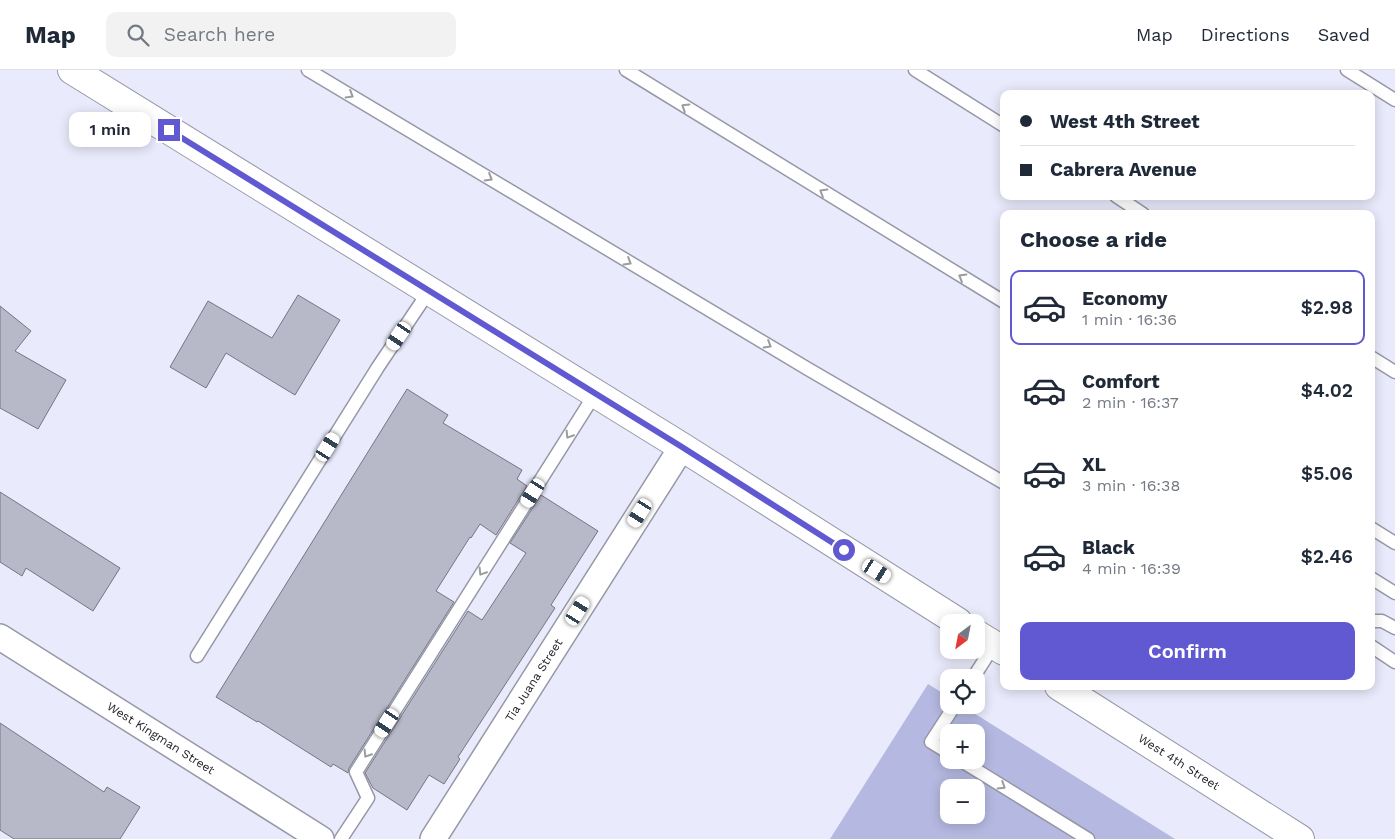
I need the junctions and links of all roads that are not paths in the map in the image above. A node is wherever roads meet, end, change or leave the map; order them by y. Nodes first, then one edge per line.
1 (72, 70) edge
2 (308, 70) edge
3 (626, 70) edge
4 (916, 70) edge
5 (1347, 70) edge
6 (1395, 100) edge
7 (1000, 123) edge
8 (1122, 200) edge
9 (1138, 210) edge
10 (429, 291) junction
11 (1000, 300) edge
12 (1375, 360) edge
13 (1395, 372) edge
14 (596, 394) junction
15 (682, 447) junction
16 (1000, 481) edge
17 (1375, 530) edge
18 (1395, 543) edge
19 (1375, 581) edge
20 (1395, 594) edge
21 (945, 614) edge
22 (1375, 621) edge
23 (1395, 628) edge
24 (0, 637) edge
25 (991, 643) edge
26 (1375, 649) edge
27 (197, 656) dead end
28 (1395, 662) edge
29 (978, 669) edge
30 (1065, 690) edge
31 (940, 728) edge
32 (940, 748) edge
33 (975, 769) edge
34 (321, 839) edge
35 (341, 839) edge
36 (433, 839) edge
37 (1088, 839) edge
38 (1300, 839) edge

1 - 10 street
2 -> 16 lane
11 -> 3 lane
4 - 7 lane
5 - 6 lane
8 - 9 lane
10 - 14 street
10 - 27 lane
12 - 13 lane
14 - 15 street
14 -> 35 lane
15 - 21 street
15 - 36 street, Tia Juana Street
17 - 18 lane
19 - 20 lane
22 - 23 lane
24 - 34 street, West Kingman Street
25 - 29 lane
26 - 28 lane
30 - 38 street, West 4th Street
31 - 32 lane
33 -> 37 lane

